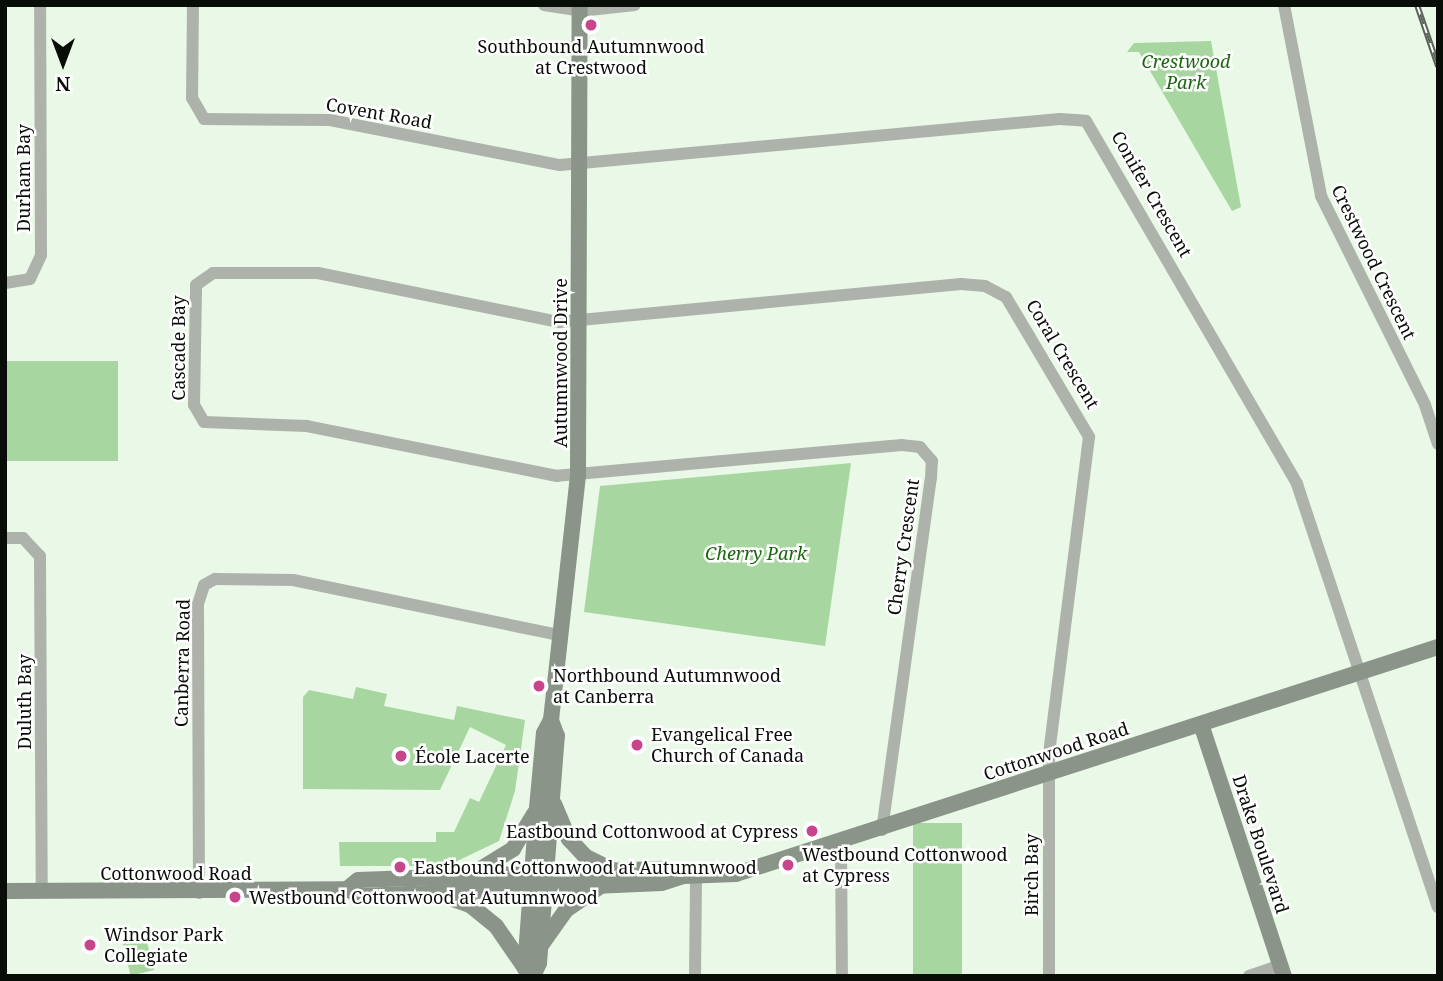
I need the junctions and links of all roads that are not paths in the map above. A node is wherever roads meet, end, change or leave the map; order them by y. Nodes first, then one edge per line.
1 (40, 5) edge
2 (193, 5) edge
3 (544, 5) edge
4 (635, 5) edge
5 (1284, 5) edge
6 (580, 8) edge
7 (579, 164) junction
8 (5, 283) edge
9 (580, 321) junction
10 (1438, 444) edge
11 (578, 476) junction
12 (5, 538) edge
13 (558, 635) junction
14 (1438, 647) edge
15 (1360, 672) junction
16 (551, 720) junction
17 (1201, 724) junction
18 (1048, 774) junction
19 (552, 800) junction
20 (537, 808) junction
21 (882, 830) junction
22 (841, 843) junction
23 (615, 871) junction
24 (690, 876) junction
25 (466, 878) junction
26 (539, 882) junction
27 (602, 886) junction
28 (347, 889) junction
29 (5, 891) edge
30 (42, 892) junction
31 (199, 892) junction
32 (435, 893) junction
33 (1438, 907) edge
34 (541, 946) junction
35 (1282, 970) edge
36 (529, 973) edge
37 (695, 976) edge
38 (842, 976) edge
39 (1049, 976) edge
40 (1249, 976) edge

1 - 8 street, Durham Bay
2 - 7 street, Covent Road
3 - 6 street
4 - 6 street
5 - 10 street, Crestwood Crescent
6 - 7 street, Autumnwood Drive
7 - 9 street, Autumnwood Drive
7 - 15 street, Conifer Crescent
9 - 11 street, Autumnwood Drive
9 - 11 street, Cascade Bay
9 - 18 street, Coral Crescent
11 - 13 street, Autumnwood Drive
11 - 21 street, Cherry Crescent
12 - 30 street, Duluth Bay
13 - 16 street, Autumnwood Drive
13 - 31 street, Canberra Road
14 - 15 street, Cottonwood Road
15 - 17 street, Cottonwood Road
15 - 33 street
16 - 19 street, Autumnwood Drive
16 - 20 street, Autumnwood Drive
17 - 18 street, Cottonwood Road
17 - 35 street, Drake Boulevard
18 - 21 street, Cottonwood Road
18 - 39 street, Birch Bay
19 - 23 street
19 - 26 street, Autumnwood Drive
20 - 25 street
20 - 26 street, Autumnwood Drive
21 - 22 street, Cottonwood Road
22 - 24 street, Cottonwood Road
22 - 38 street
23 - 24 street, Cottonwood Road
23 - 26 street, Cottonwood Road
24 - 27 street, Cottonwood Road
24 - 37 street
25 - 26 street, Cottonwood Road
25 - 28 street, Cottonwood Road
26 - 27 street, Cottonwood Road
26 - 32 street, Cottonwood Road
26 - 34 street, Autumnwood Drive
26 - 36 street, Autumnwood Drive
27 - 34 street
28 - 31 street, Cottonwood Road
28 - 32 street, Cottonwood Road
29 - 30 street, Cottonwood Road
30 - 31 street, Cottonwood Road
32 - 36 street
34 - 36 street, Autumnwood Drive
35 - 40 street

